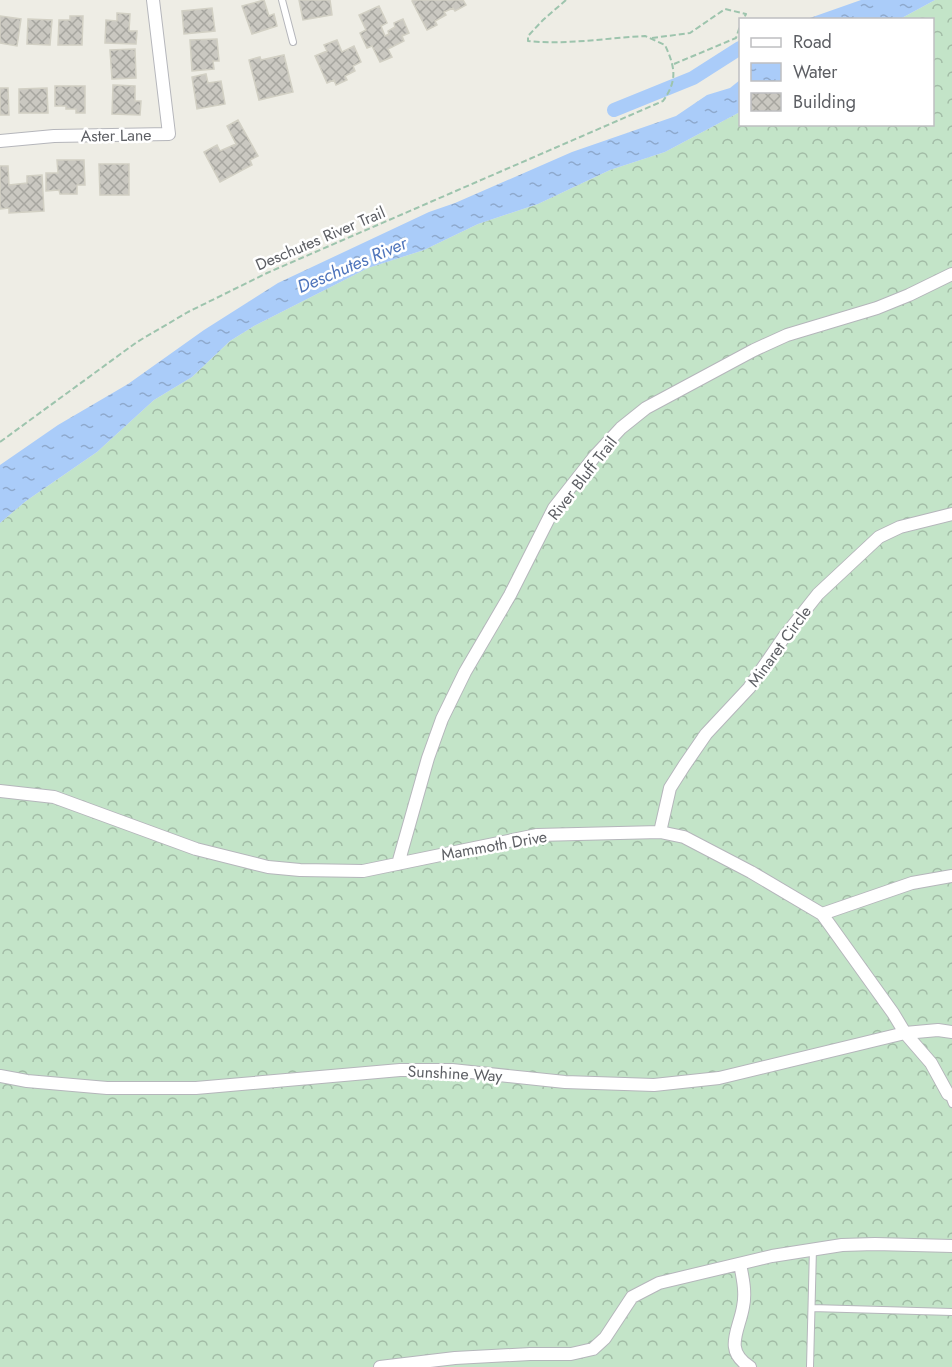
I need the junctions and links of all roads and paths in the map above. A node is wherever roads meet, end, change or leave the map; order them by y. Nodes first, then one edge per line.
1 (153, 0) edge
2 (282, 0) edge
3 (566, 0) edge
4 (744, 18) edge
5 (739, 30) edge
6 (652, 38) junction
7 (293, 42) dead end
8 (674, 64) junction
9 (0, 141) edge
10 (952, 274) edge
11 (0, 442) edge
12 (952, 514) edge
13 (0, 791) edge
14 (660, 832) junction
15 (398, 864) junction
16 (952, 876) edge
17 (822, 914) junction
18 (952, 1032) edge
19 (905, 1033) junction
20 (0, 1076) edge
21 (950, 1099) edge
22 (952, 1246) edge
23 (813, 1248) junction
24 (740, 1264) junction
25 (812, 1308) junction
26 (952, 1312) edge
27 (380, 1367) edge
28 (750, 1367) edge
29 (810, 1367) edge

1 - 9 street, Aster Lane
2 - 7 lane
3 - 6 path
4 - 6 path
5 - 8 path
6 - 8 path
8 - 11 path, Deschutes River Trail
10 - 15 street, River Bluff Trail
12 - 14 street, Minaret Circle
13 - 15 street, Mammoth Drive
14 - 15 street, Mammoth Drive
14 - 17 street, Mammoth Drive
16 - 17 street
17 - 19 street, Mammoth Drive
18 - 19 street
19 - 20 street, Sunshine Way
19 - 21 street, Mammoth Drive
22 - 23 street
23 - 24 street
23 - 25 lane
24 - 27 street
24 - 28 street
25 - 26 lane
25 - 29 lane

